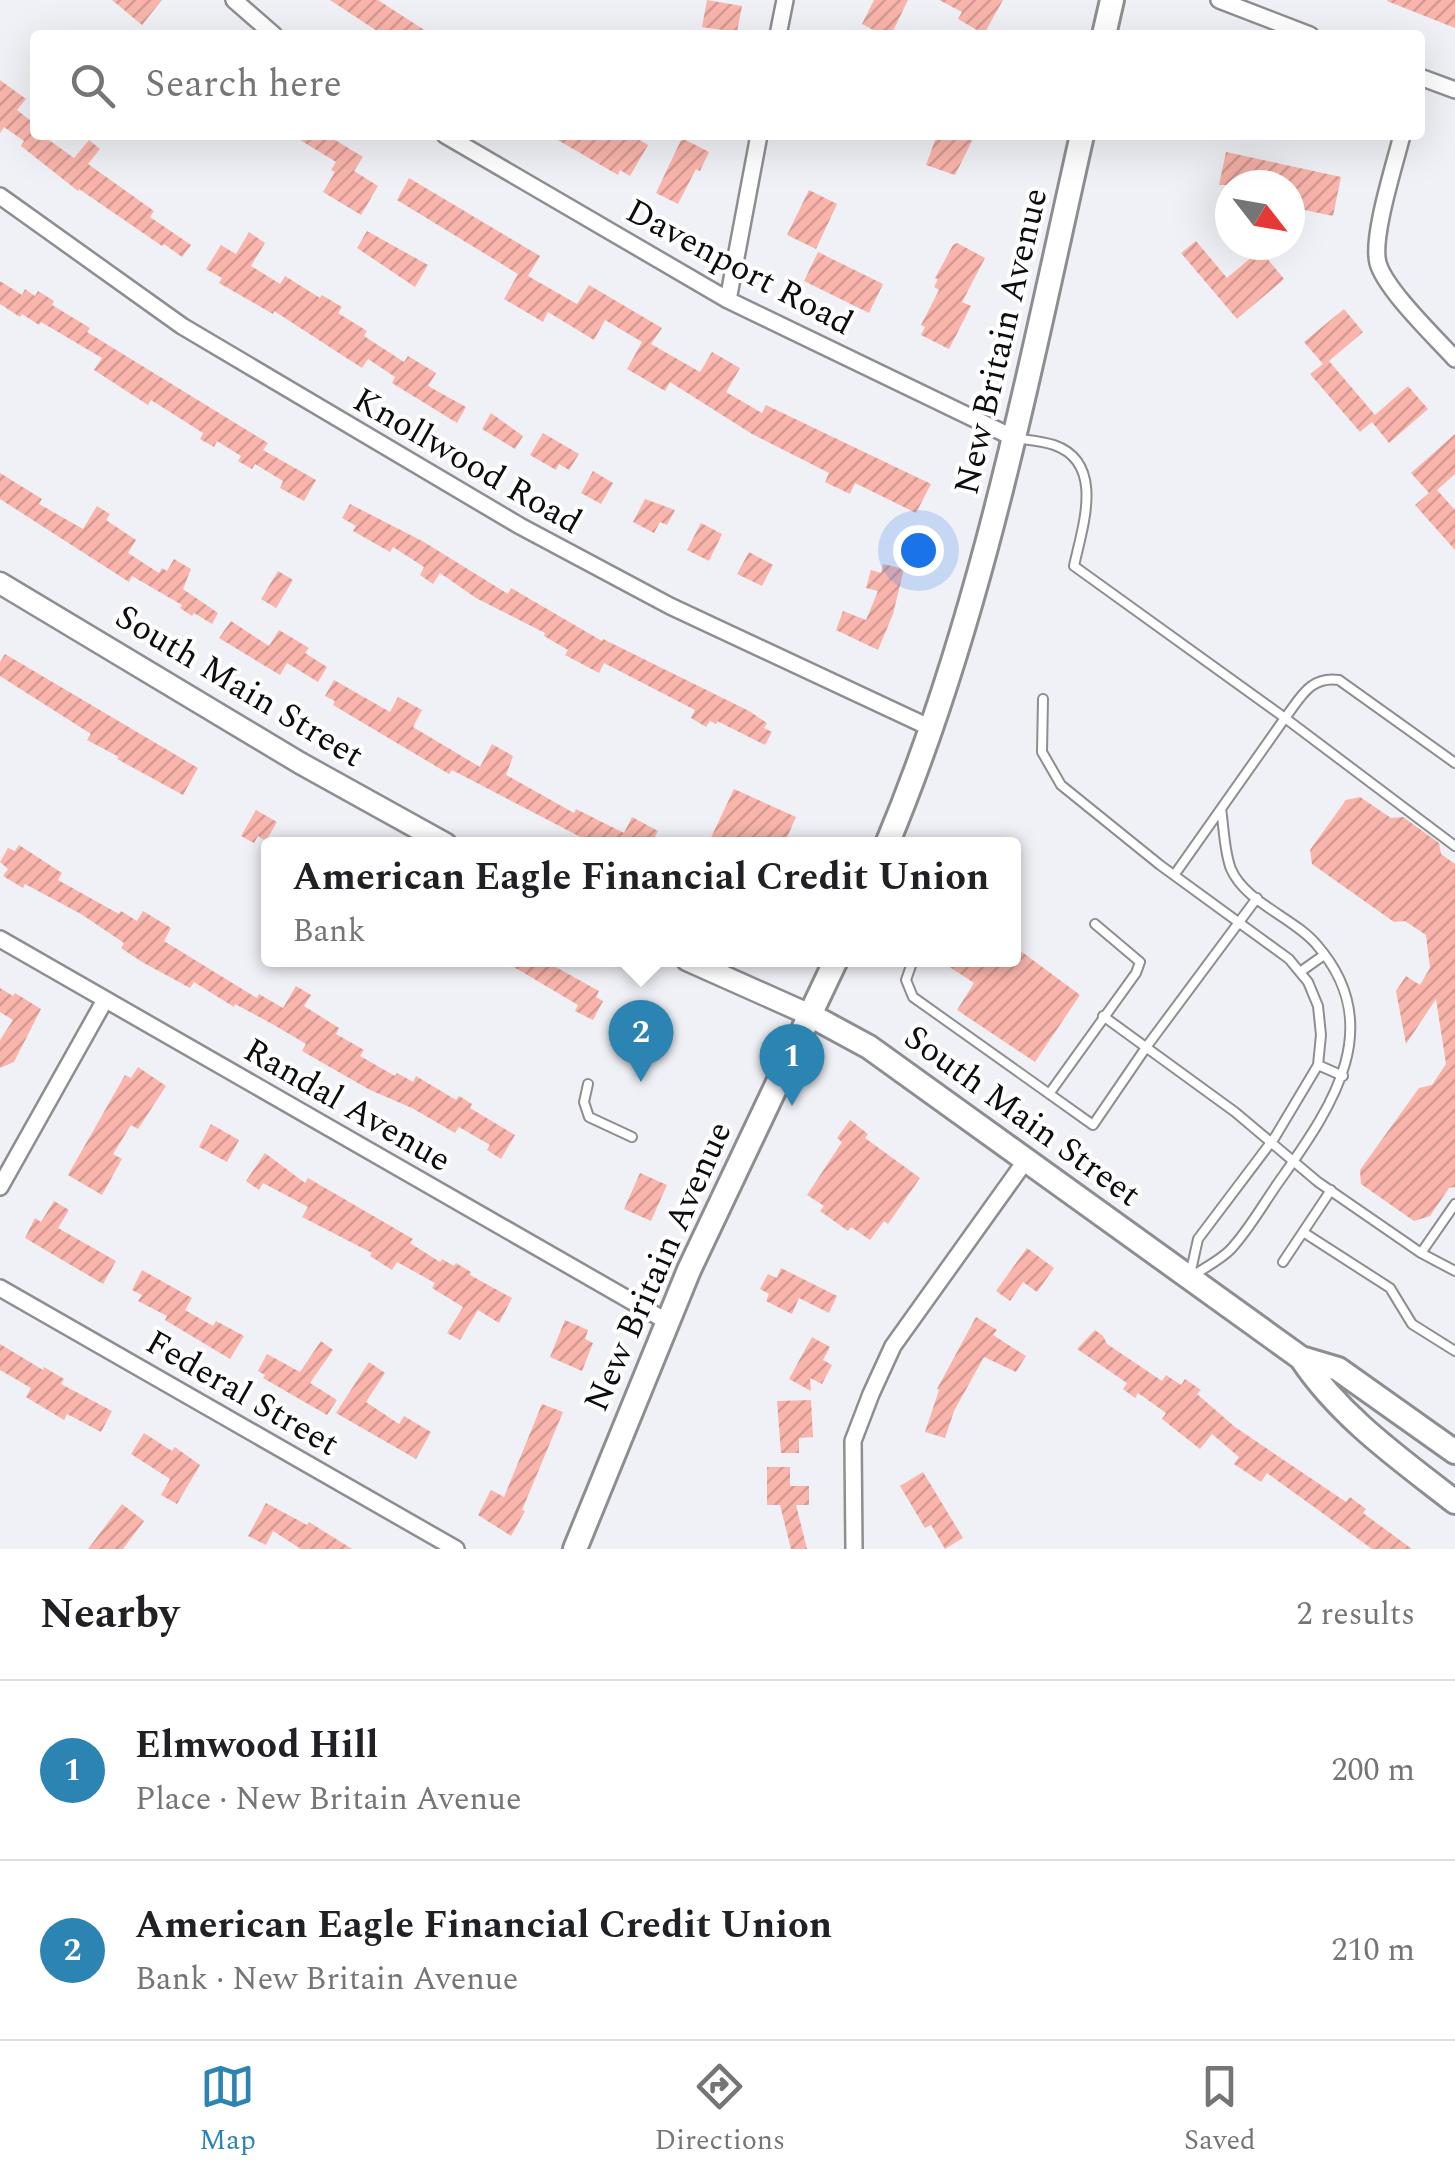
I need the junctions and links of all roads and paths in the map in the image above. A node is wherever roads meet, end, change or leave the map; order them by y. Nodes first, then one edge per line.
1 (234, 0) edge
2 (785, 0) edge
3 (1112, 0) edge
4 (1219, 0) edge
5 (268, 30) edge
6 (779, 30) edge
7 (1105, 30) edge
8 (1297, 30) edge
9 (1425, 79) edge
10 (1455, 90) edge
11 (454, 140) edge
12 (759, 140) edge
13 (1081, 140) edge
14 (1401, 140) edge
15 (0, 196) edge
16 (728, 300) junction
17 (1455, 359) edge
18 (1014, 438) junction
19 (0, 582) edge
20 (1043, 699) dead end
21 (1285, 718) junction
22 (933, 729) junction
23 (1455, 763) edge
24 (1221, 809) junction
25 (433, 837) edge
26 (890, 837) edge
27 (1455, 846) edge
28 (1175, 874) junction
29 (1256, 898) junction
30 (1239, 920) junction
31 (1095, 924) dead end
32 (0, 939) edge
33 (1324, 956) junction
34 (703, 967) edge
35 (833, 967) edge
36 (911, 967) edge
37 (1300, 972) junction
38 (105, 1000) junction
39 (810, 1015) junction
40 (1103, 1016) junction
41 (1146, 1046) junction
42 (1318, 1065) junction
43 (1343, 1076) junction
44 (588, 1084) dead end
45 (1048, 1094) junction
46 (632, 1137) dead end
47 (1271, 1142) junction
48 (1026, 1160) junction
49 (1293, 1161) junction
50 (0, 1186) edge
51 (1330, 1190) junction
52 (1455, 1204) edge
53 (1303, 1232) junction
54 (1420, 1253) junction
55 (1283, 1262) dead end
56 (1455, 1271) edge
57 (1189, 1279) junction
58 (0, 1288) edge
59 (666, 1321) junction
60 (1455, 1351) edge
61 (1301, 1358) junction
62 (1421, 1428) junction
63 (1455, 1452) edge
64 (1400, 1458) junction
65 (1455, 1502) edge
66 (456, 1549) edge
67 (575, 1549) edge
68 (854, 1549) edge

1 - 5 street
2 - 6 street
3 - 7 main road
4 - 8 street
9 - 10 street
11 - 16 street, Davenport Road
12 - 16 street
13 - 18 main road, New Britain Avenue
14 - 17 street
15 - 22 street, Knollwood Road
16 - 18 street, Davenport Road
18 - 21 lane
18 - 22 main road, New Britain Avenue
19 - 25 street, South Main Street
20 - 28 lane
21 - 23 lane
21 - 24 lane
21 - 27 lane
22 - 26 main road, New Britain Avenue
24 - 28 lane
24 - 29 lane
28 - 30 lane
29 - 30 lane
29 - 33 lane
30 - 37 lane
30 - 41 lane
31 - 40 lane
32 - 38 street, Randal Avenue
33 - 37 lane
33 - 43 lane
34 - 39 street, South Main Street
35 - 39 main road, New Britain Avenue
36 - 45 lane
37 - 42 lane
38 - 50 street
38 - 59 street, Randal Avenue
39 - 48 main road, South Main Street
39 - 59 main road, New Britain Avenue
40 - 41 lane
40 - 45 lane
41 - 45 lane
41 - 47 lane
42 - 43 lane
42 - 47 lane
43 - 49 lane
44 - 46 lane
47 - 49 lane
47 - 57 lane
48 - 57 main road, South Main Street
48 - 68 street
49 - 51 lane
49 - 57 lane
51 - 53 lane
51 - 54 lane
52 - 54 lane
53 - 55 lane
53 - 60 lane
54 - 56 lane
57 - 61 main road, South Main Street
58 - 66 street, Federal Street
59 - 67 main road, New Britain Avenue
61 - 62 main road, South Main Street
61 - 64 main road, South Main Street
62 - 63 main road, South Main Street
62 - 64 main road
64 - 65 main road, South Main Street

